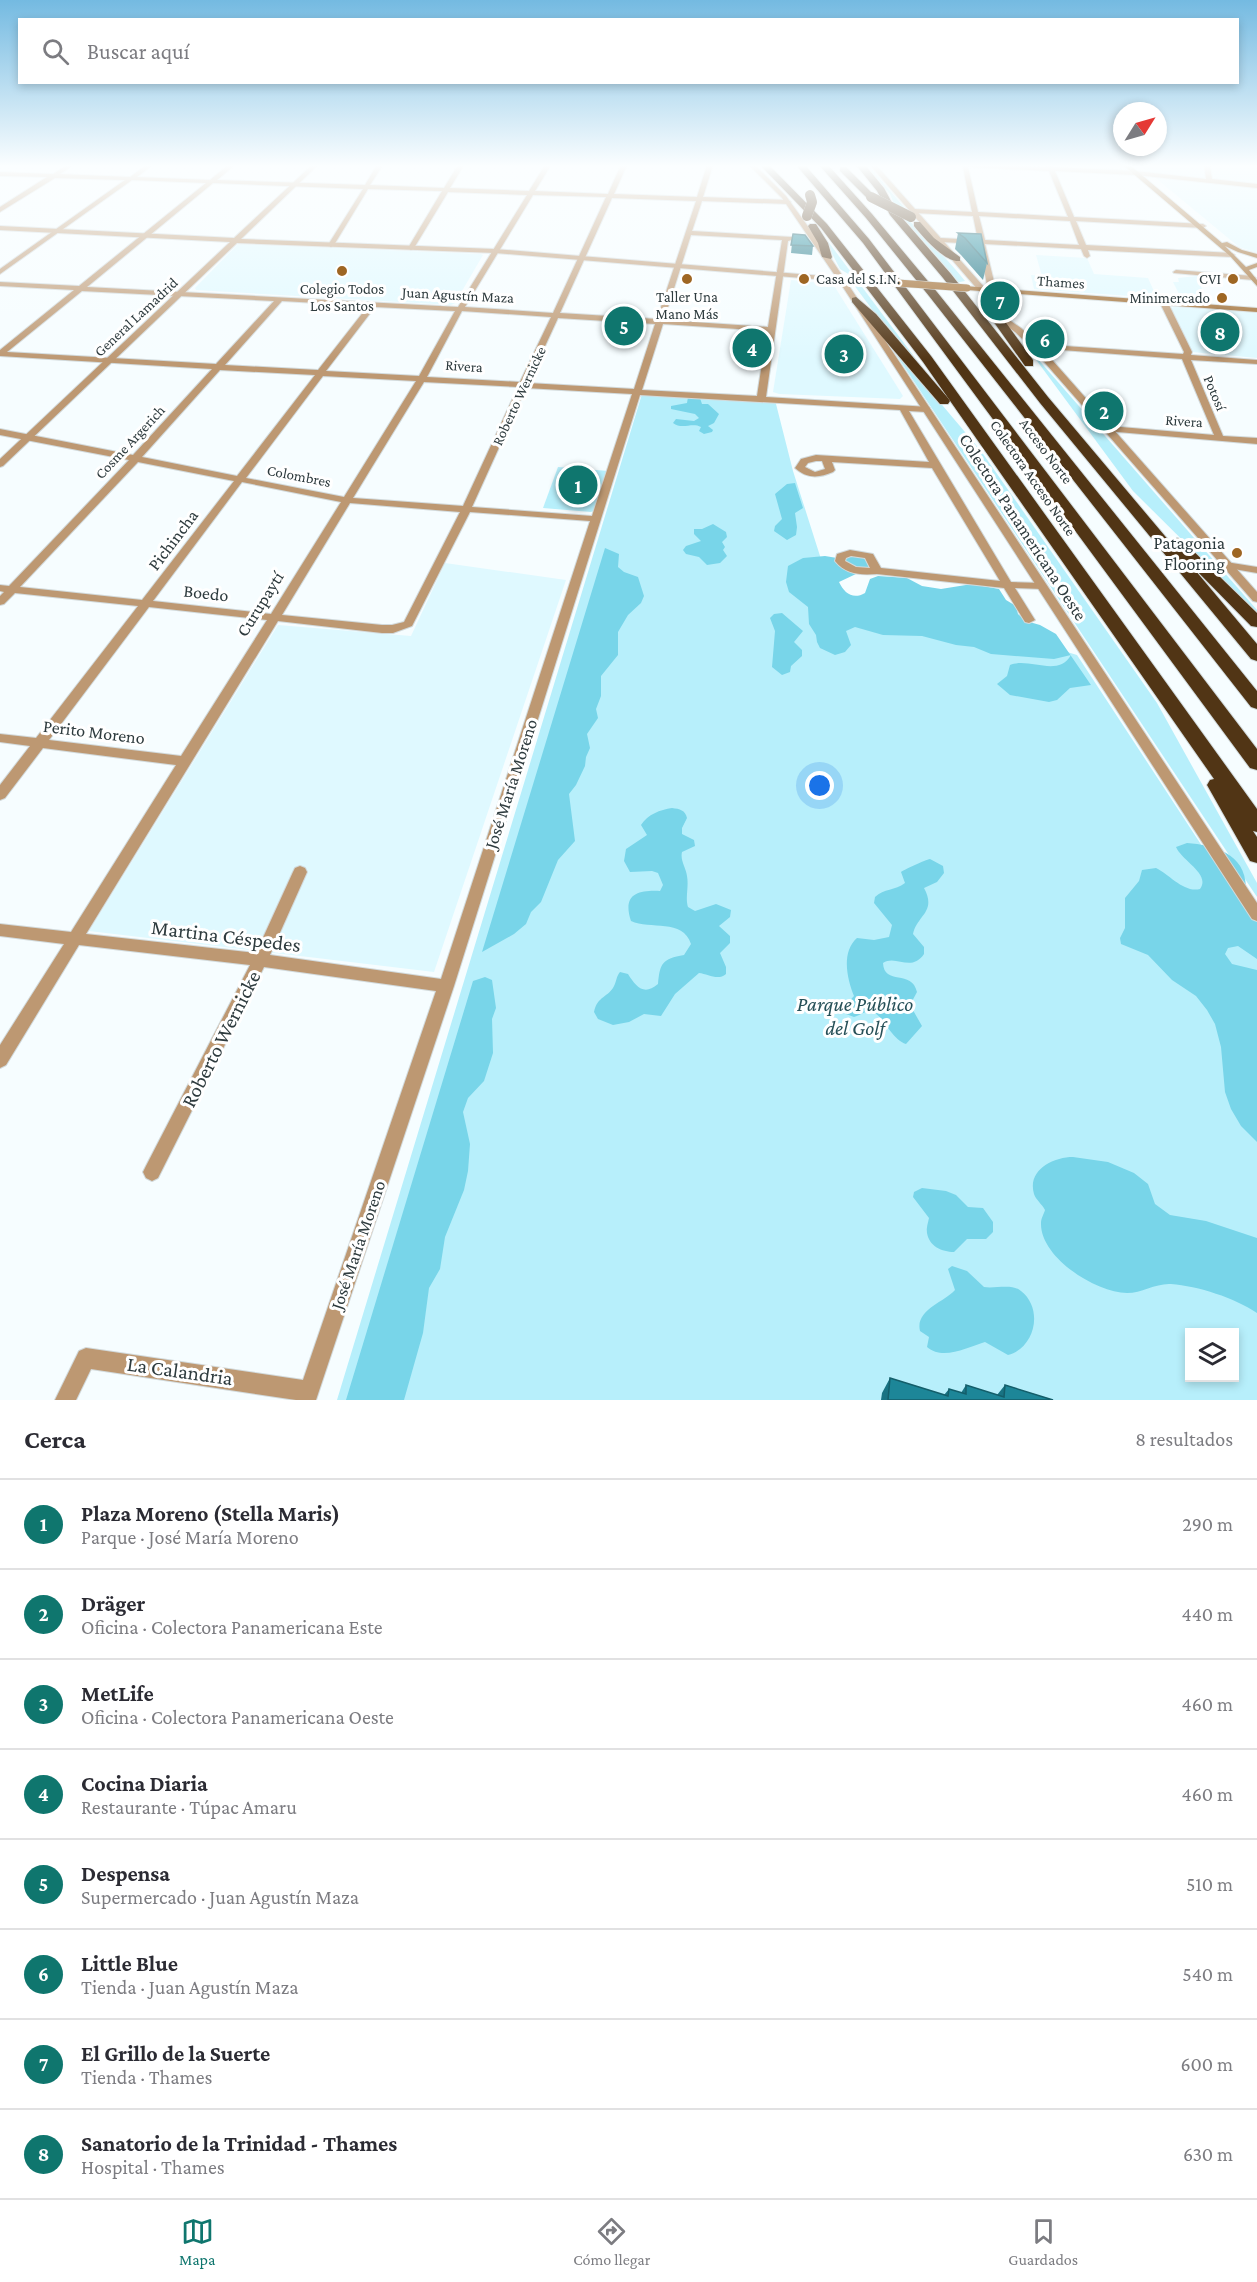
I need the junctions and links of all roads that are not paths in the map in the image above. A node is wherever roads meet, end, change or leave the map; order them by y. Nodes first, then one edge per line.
1 (46, 230) edge
2 (152, 230) edge
3 (248, 230) edge
4 (340, 230) edge
5 (422, 230) edge
6 (508, 230) edge
7 (595, 230) edge
8 (808, 230) edge
9 (815, 230) edge
10 (827, 230) edge
11 (837, 230) edge
12 (857, 230) edge
13 (881, 230) edge
14 (900, 230) edge
15 (907, 230) edge
16 (924, 230) edge
17 (930, 230) edge
18 (980, 230) edge
19 (1077, 230) edge
20 (1205, 230) edge
21 (1207, 230) edge
22 (59, 231) junction
23 (688, 233) joint
24 (146, 235) junction
25 (785, 239) junction
26 (815, 240) junction
27 (941, 240) junction
28 (237, 241) junction
29 (982, 241) junction
30 (331, 245) junction
31 (1083, 246) junction
32 (411, 248) junction
33 (495, 251) junction
34 (1087, 256) dead end
35 (1257, 256) edge
36 (583, 257) junction
37 (827, 257) junction
38 (1234, 258) junction
39 (956, 259) junction
40 (678, 264) junction
41 (1257, 265) edge
42 (1246, 269) junction
43 (0, 272) edge
44 (780, 272) junction
45 (1176, 273) dead end
46 (841, 279) junction
47 (1255, 281) edge
48 (0, 284) edge
49 (82, 288) junction
50 (982, 290) junction
51 (992, 290) junction
52 (181, 294) junction
53 (279, 300) junction
54 (856, 300) junction
55 (1160, 302) junction
56 (373, 304) junction
57 (460, 309) junction
58 (1257, 310) edge
59 (992, 311) junction
60 (556, 315) junction
61 (659, 321) junction
62 (771, 329) junction
63 (1035, 346) junction
64 (0, 354) edge
65 (1186, 358) junction
66 (110, 359) junction
67 (1257, 362) edge
68 (219, 365) junction
69 (322, 371) junction
70 (423, 377) junction
71 (524, 383) junction
72 (636, 390) junction
73 (761, 399) junction
74 (903, 408) junction
75 (926, 409) junction
76 (1002, 424) junction
77 (1040, 429) junction
78 (1108, 429) junction
79 (0, 432) edge
80 (28, 437) junction
81 (1220, 438) junction
82 (1257, 441) edge
83 (136, 458) junction
84 (826, 459) dead end
85 (0, 464) edge
86 (935, 465) junction
87 (1108, 477) junction
88 (240, 479) junction
89 (1012, 479) junction
90 (345, 500) junction
91 (466, 510) junction
92 (597, 519) junction
93 (1226, 565) junction
94 (1257, 570) edge
95 (877, 571) dead end
96 (1008, 585) junction
97 (1042, 586) junction
98 (0, 588) edge
99 (12, 589) junction
100 (1257, 599) edge
101 (0, 602) edge
102 (144, 605) junction
103 (272, 618) junction
104 (1029, 620) dead end
105 (1257, 622) edge
106 (408, 624) joint
107 (1257, 655) edge
108 (1162, 690) junction
109 (1257, 703) edge
110 (0, 738) edge
111 (39, 744) junction
112 (183, 761) junction
113 (1257, 763) edge
114 (0, 795) edge
115 (1257, 824) edge
116 (1257, 855) edge
117 (300, 872) dead end
118 (1257, 915) edge
119 (0, 930) edge
120 (74, 939) junction
121 (260, 960) junction
122 (446, 986) junction
123 (0, 1060) edge
124 (153, 1172) dead end
125 (308, 1395) edge
126 (65, 1400) edge

1 - 22 street, Thames
2 - 24 street
3 - 28 street, General Lamadrid
4 - 30 street
5 - 32 street
6 - 33 street, Curupaytí
7 - 36 street, Roberto Wernicke
8 - 26 street, Colectora Panamericana Oeste
9 - 37 highway, bridge
10 - 89 highway, Colectora Acceso Norte
11 - 76 highway
12 - 76 highway, Acceso Norte
13 - 77 highway, Acceso Norte
14 - 77 highway
15 - 87 highway
16 - 39 highway
17 - 27 street
18 - 29 street
19 - 31 street
20 - 38 main road
21 - 35 main road
22 - 24 street, Thames
22 - 43 street
23 - 25 street
23 - 40 street, José María Moreno
24 - 28 street, Thames
24 - 49 street
25 - 26 street
25 - 44 street
26 - 37 street, Colectora Panamericana Oeste
27 - 29 street
27 - 39 street
28 - 30 street, Thames
28 - 52 street, General Lamadrid
29 - 31 street
29 - 51 street
30 - 32 street, Thames
31 - 34 street
31 - 38 street
32 - 33 street, Thames
33 - 36 street, Thames
33 - 57 street, Curupaytí
35 - 38 main road
36 - 40 street, Thames
36 - 60 street, Roberto Wernicke
37 - 46 street, Colectora Panamericana Oeste
38 - 42 main road
39 - 50 street
40 - 44 street, Thames
40 - 61 street, José María Moreno
41 - 42 main road
42 - 47 main road
44 - 46 street, Thames
44 - 62 street
45 - 47 street
46 - 50 main road, Thames, bridge
46 - 54 street, Colectora Panamericana Oeste
48 - 49 street, Juan Agustín Maza
49 - 52 street, Juan Agustín Maza
49 - 64 street
50 - 51 main road, Thames
50 - 59 street
51 - 55 main road, Thames
52 - 53 street, Juan Agustín Maza
52 - 66 street, General Lamadrid
53 - 56 street, Juan Agustín Maza
53 - 68 street, Cosme Argerich
54 - 75 street, Colectora Panamericana Oeste
54 - 89 highway
55 - 58 main road, Thames
55 - 65 street, Potosí
56 - 57 street, Juan Agustín Maza
56 - 69 street, Pichincha
57 - 60 street, Juan Agustín Maza
57 - 70 street, Curupaytí
59 - 63 street
59 - 87 highway
60 - 61 street, Juan Agustín Maza
60 - 71 street, Roberto Wernicke
61 - 62 street, Juan Agustín Maza
61 - 72 street, José María Moreno
62 - 73 street
63 - 65 street
63 - 78 street
64 - 66 street, Rivera
65 - 67 street
65 - 81 street, Potosí
66 - 68 street, Rivera
66 - 80 street, General Lamadrid
68 - 69 street, Rivera
68 - 83 street, Cosme Argerich
69 - 70 street, Rivera
69 - 88 street, Pichincha
70 - 71 street, Rivera
70 - 90 street, Curupaytí
71 - 72 street, Rivera
71 - 91 street, Roberto Wernicke
72 - 73 street, Rivera
72 - 92 street, José María Moreno
73 - 74 street, Rivera
74 - 75 street, Rivera
74 - 86 street
75 - 97 street, Colectora Panamericana Oeste
76 - 113 highway, Acceso Norte
77 - 109 highway, Acceso Norte
78 - 81 street, Rivera
78 - 93 street
79 - 80 street, Colombres
80 - 83 street, Colombres
80 - 85 street, General Lamadrid
81 - 82 street, Rivera
83 - 88 street, Colombres
83 - 99 street, Cosme Argerich
84 - 86 street
86 - 96 street
87 - 105 highway
87 - 107 highway
88 - 90 street, Colombres
88 - 102 street, Pichincha
89 - 108 highway, Colectora Acceso Norte
90 - 91 street, Colombres
90 - 103 street, Curupaytí
91 - 92 street, Colombres
91 - 106 street, Roberto Wernicke
92 - 122 street, José María Moreno
93 - 94 street
93 - 100 street
95 - 96 street
96 - 97 street
96 - 104 street
97 - 118 street, Colectora Panamericana Oeste
98 - 99 street, Boedo
99 - 101 street, Cosme Argerich
99 - 102 street, Boedo
102 - 103 street, Boedo
102 - 111 street, Pichincha
103 - 106 street, Boedo
103 - 112 street, Curupaytí
108 - 115 highway, Colectora Acceso Norte
108 - 116 highway
110 - 111 street, Perito Moreno
111 - 112 street, Perito Moreno
111 - 114 street, Pichincha
112 - 120 street, Curupaytí
117 - 121 street, Roberto Wernicke
119 - 120 street, Martina Céspedes
120 - 121 street, Martina Céspedes
120 - 123 street, Curupaytí
121 - 122 street, Martina Céspedes
121 - 124 street, Roberto Wernicke
122 - 125 street, José María Moreno
125 - 126 street, La Calandria

